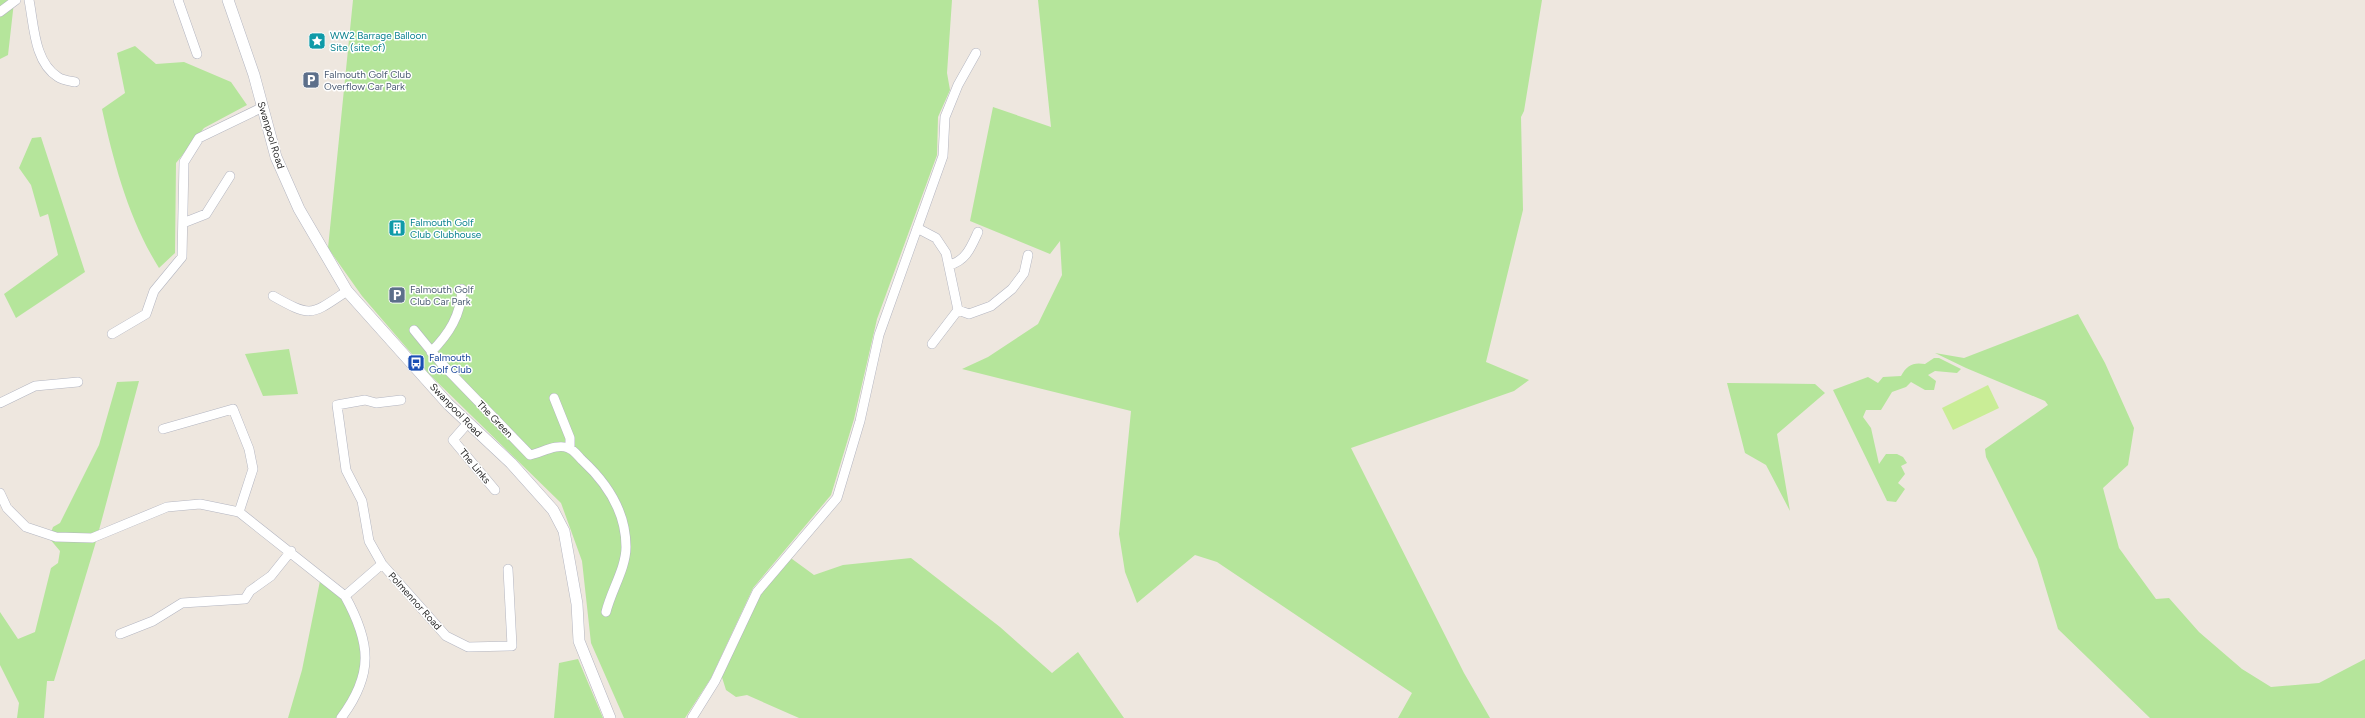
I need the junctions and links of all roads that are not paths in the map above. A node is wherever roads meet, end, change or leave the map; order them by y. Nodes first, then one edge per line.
1 (16, 0) edge
2 (29, 0) edge
3 (178, 0) edge
4 (228, 0) edge
5 (0, 12) edge
6 (976, 53) dead end
7 (197, 54) dead end
8 (76, 82) dead end
9 (263, 107) junction
10 (230, 176) dead end
11 (183, 222) junction
12 (917, 228) junction
13 (978, 232) dead end
14 (1028, 255) dead end
15 (949, 264) junction
16 (462, 289) dead end
17 (346, 291) junction
18 (273, 296) dead end
19 (958, 310) junction
20 (414, 330) dead end
21 (112, 334) dead end
22 (932, 344) dead end
23 (431, 352) junction
24 (78, 382) dead end
25 (554, 398) dead end
26 (401, 400) dead end
27 (0, 403) edge
28 (467, 424) junction
29 (163, 430) dead end
30 (570, 449) junction
31 (495, 490) dead end
32 (0, 493) edge
33 (239, 512) junction
34 (291, 551) junction
35 (382, 564) junction
36 (508, 569) dead end
37 (345, 596) junction
38 (606, 612) dead end
39 (120, 634) dead end
40 (341, 718) edge
41 (610, 718) edge
42 (692, 718) edge

1 - 5 street
2 - 8 street
3 - 7 street
4 - 9 street, Swanpool Road
6 - 12 street
9 - 11 street
9 - 17 street, Swanpool Road
10 - 11 street
11 - 21 street
12 - 15 street
12 - 42 street
13 - 15 street
14 - 19 street
15 - 19 street
16 - 23 street
17 - 18 street
17 - 28 street, Swanpool Road
19 - 22 street
20 - 23 street, The Green
23 - 30 street, The Green
24 - 27 street
25 - 30 street
26 - 35 street, Polmennor Road
28 - 31 street, The Links
28 - 41 street, Swanpool Road
29 - 33 street
30 - 38 street
32 - 33 street
33 - 34 street
34 - 37 street
34 - 39 street
35 - 36 street, Polmennor Road
35 - 37 street, Polmennor Road
37 - 40 street

